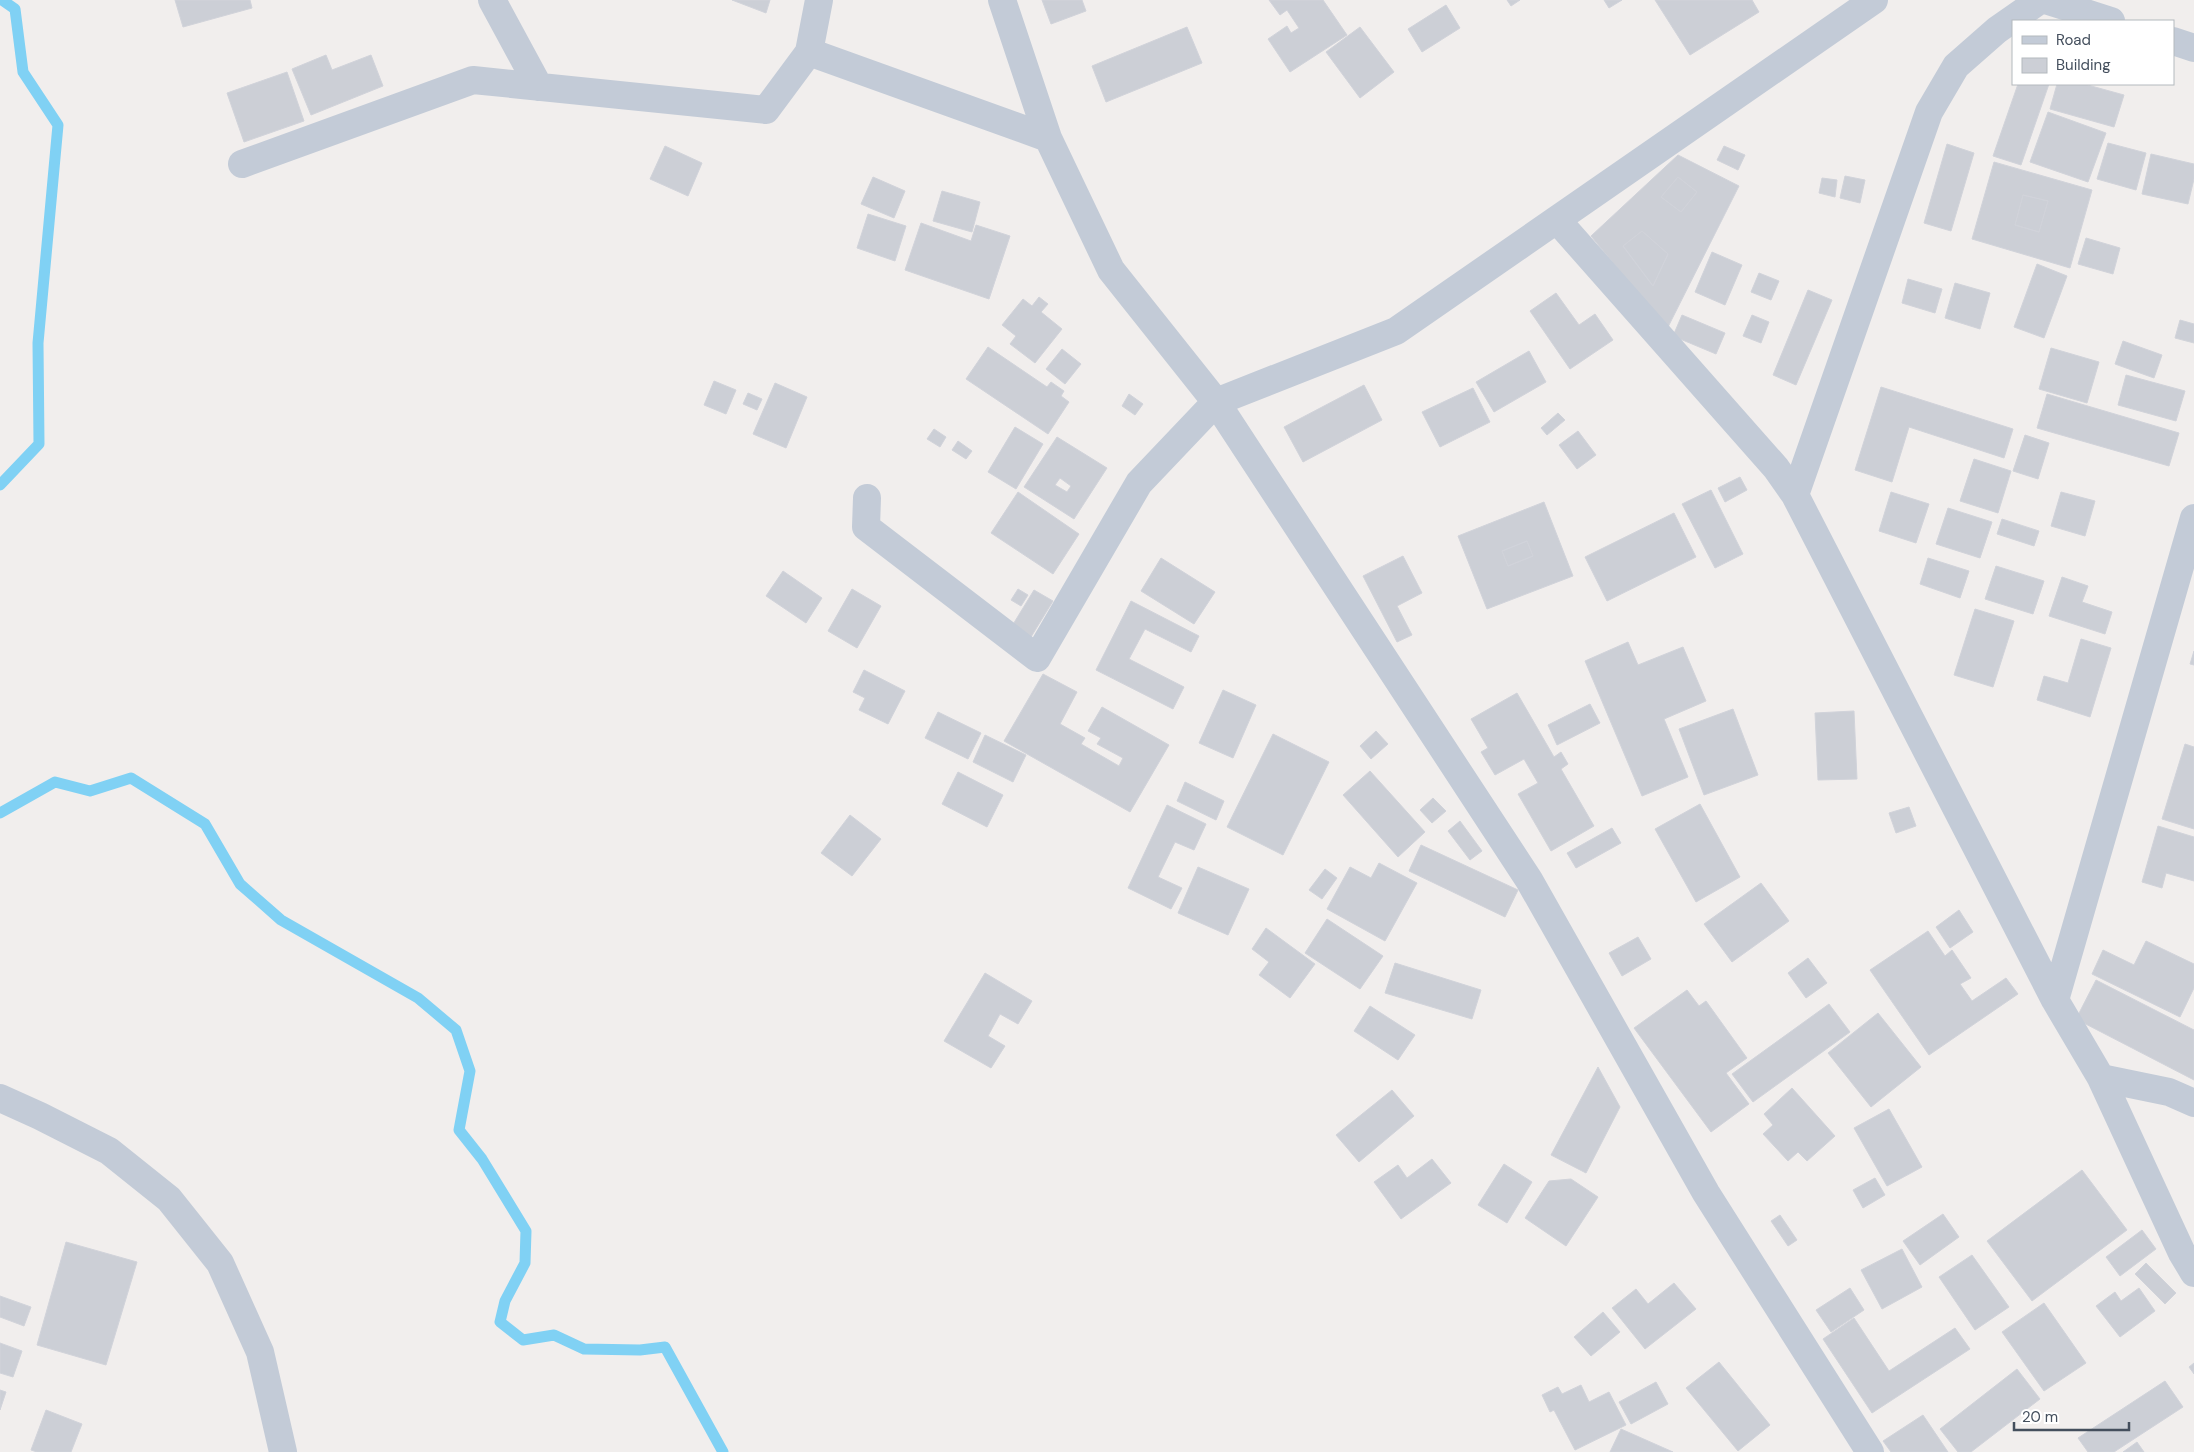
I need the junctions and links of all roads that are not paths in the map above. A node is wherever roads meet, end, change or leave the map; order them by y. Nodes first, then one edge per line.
1 (492, 0) edge
2 (819, 0) edge
3 (1002, 0) edge
4 (1874, 0) edge
5 (2040, 0) edge
6 (2045, 0) edge
7 (2108, 20) edge
8 (2174, 41) edge
9 (2194, 48) edge
10 (809, 52) junction
11 (539, 87) junction
12 (1048, 138) junction
13 (242, 164) dead end
14 (1557, 220) junction
15 (1216, 402) junction
16 (1795, 495) junction
17 (867, 498) dead end
18 (2194, 518) edge
19 (2055, 1000) junction
20 (2101, 1078) junction
21 (0, 1098) edge
22 (2194, 1103) edge
23 (2194, 1273) edge
24 (283, 1452) edge
25 (1870, 1452) edge

1 - 11 street
2 - 10 street
3 - 12 street
4 - 14 street
5 - 16 street
6 - 7 street
8 - 9 street
10 - 11 street
10 - 12 street
11 - 13 street
12 - 15 street
14 - 15 street
14 - 16 street
15 - 17 street
15 - 25 street
16 - 19 street
18 - 19 street
19 - 20 street
20 - 22 street
20 - 23 street
21 - 24 street

